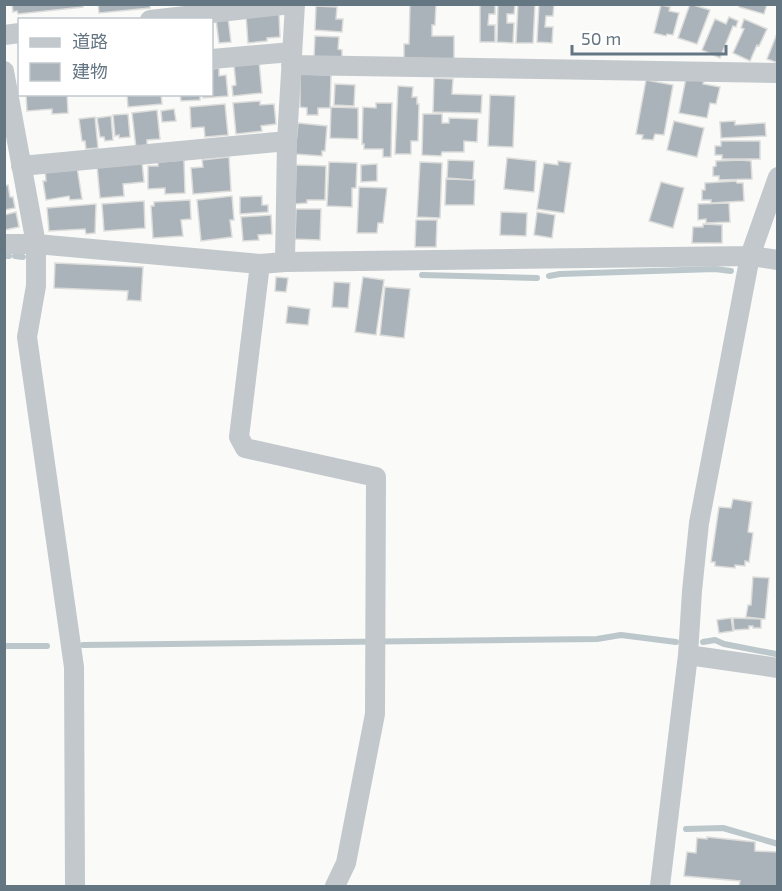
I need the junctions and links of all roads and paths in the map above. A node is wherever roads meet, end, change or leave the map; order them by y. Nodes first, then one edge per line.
1 (293, 4) edge
2 (168, 18) edge
3 (292, 58) junction
4 (213, 59) edge
5 (777, 73) edge
6 (10, 74) edge
7 (9, 125) edge
8 (287, 141) junction
9 (21, 166) junction
10 (777, 177) edge
11 (4, 244) edge
12 (36, 244) junction
13 (750, 256) junction
14 (777, 260) edge
15 (285, 262) junction
16 (260, 264) junction
17 (688, 655) junction
18 (777, 668) edge
19 (75, 886) edge
20 (336, 886) edge
21 (660, 886) edge

1 - 2 street
1 - 3 street
3 - 4 street
3 - 5 street
3 - 8 street
6 - 7 street
7 - 9 street
8 - 9 street
8 - 15 street
9 - 12 street
10 - 13 street
11 - 12 street
12 - 16 street
12 - 19 street
13 - 14 street
13 - 15 street
13 - 17 street
15 - 16 street
16 - 20 street
17 - 18 street
17 - 21 street

